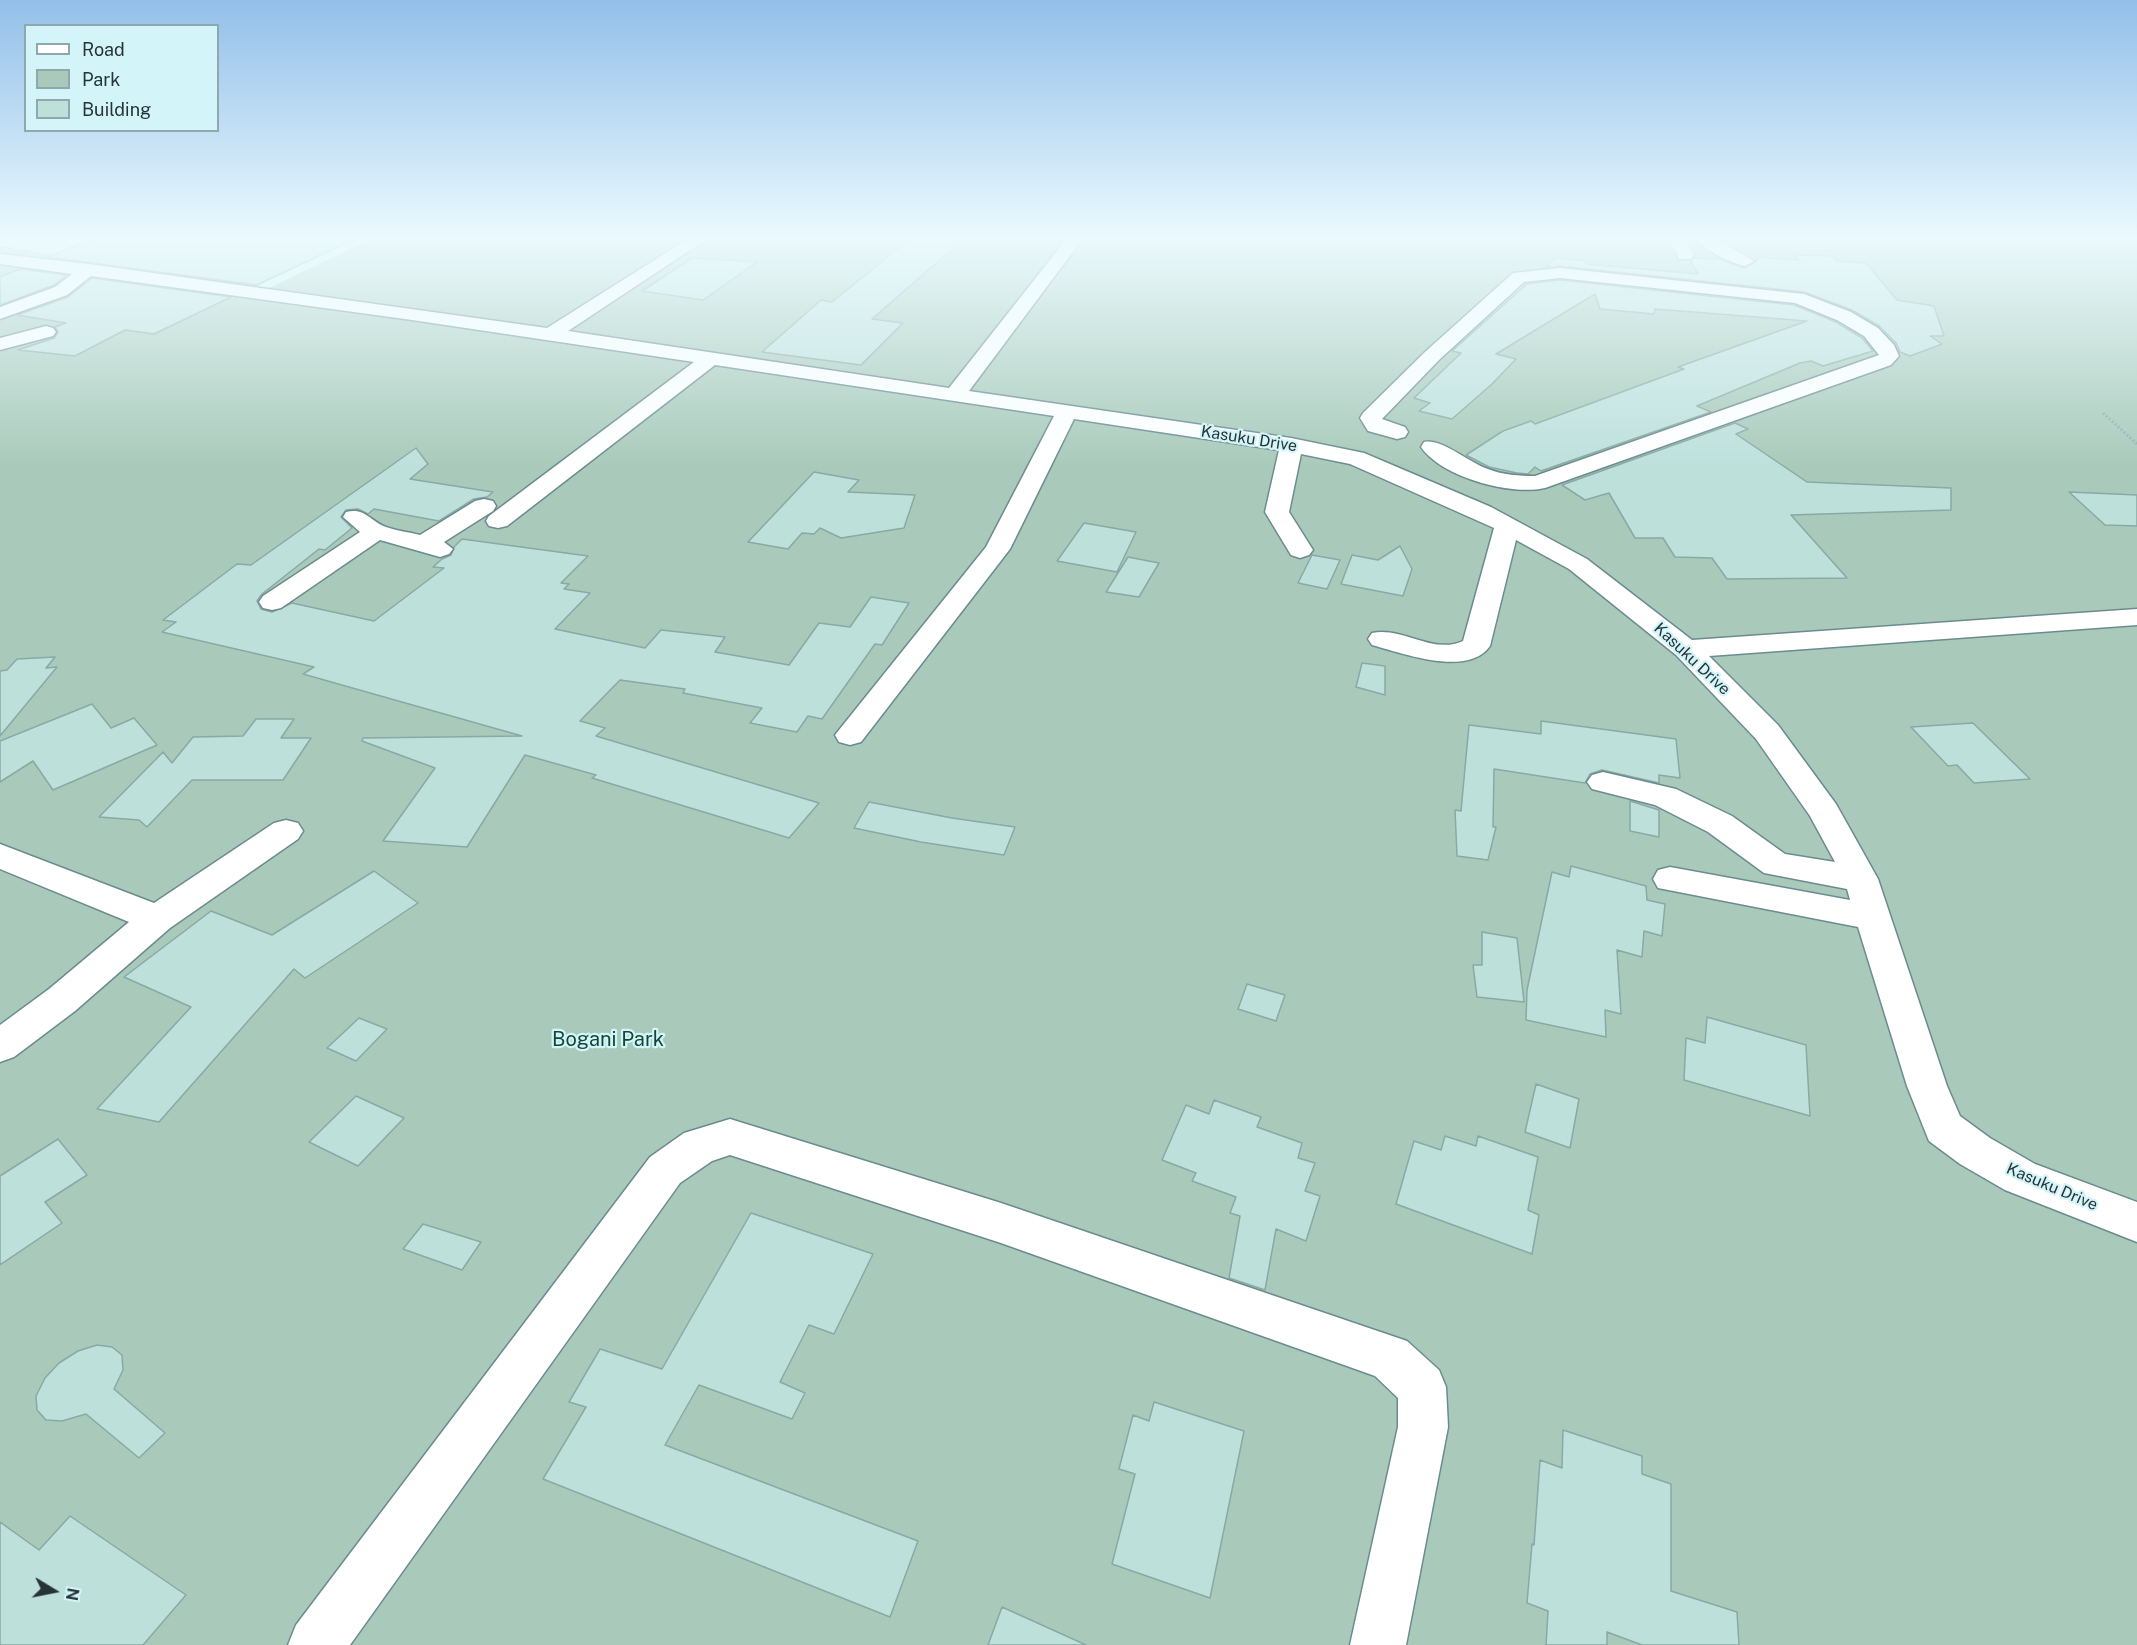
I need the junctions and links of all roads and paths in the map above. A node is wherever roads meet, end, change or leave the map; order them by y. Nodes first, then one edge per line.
1 (407, 314) edge
2 (582, 314) edge
3 (1017, 314) edge
4 (1479, 314) edge
5 (1838, 314) edge
6 (46, 333) dead end
7 (551, 334) junction
8 (0, 345) edge
9 (713, 357) junction
10 (956, 393) junction
11 (1068, 410) junction
12 (2103, 413) dead end
13 (1397, 432) junction
14 (2137, 444) edge
15 (1291, 445) junction
16 (1431, 447) junction
17 (1356, 458) junction
18 (1397, 474) junction
19 (355, 517) dead end
20 (1506, 525) junction
21 (376, 532) junction
22 (1300, 550) dead end
23 (272, 602) dead end
24 (2137, 617) edge
25 (1382, 639) dead end
26 (1686, 649) junction
27 (850, 735) dead end
28 (1603, 782) dead end
29 (286, 831) dead end
30 (0, 856) edge
31 (1670, 879) dead end
32 (1861, 879) junction
33 (1873, 916) junction
34 (157, 919) junction
35 (0, 1046) edge
36 (2137, 1222) edge
37 (316, 1645) edge
38 (1378, 1645) edge

1 - 7 street, Kasuku Drive
2 - 7 street
3 - 10 street
4 - 13 street
5 - 16 street
6 - 8 street
7 - 9 street, Kasuku Drive
9 - 10 street, Kasuku Drive
9 - 21 street
10 - 11 street, Kasuku Drive
11 - 15 street, Kasuku Drive
11 - 27 street
12 - 14 path
13 - 16 street
13 - 17 street
15 - 17 street, Kasuku Drive
15 - 22 street
16 - 18 street
17 - 18 street, Kasuku Drive
18 - 20 street, Kasuku Drive
19 - 21 street
20 - 25 street
20 - 26 street, Kasuku Drive
21 - 23 street
24 - 26 street
26 - 32 street, Kasuku Drive
28 - 32 street
29 - 34 street
30 - 34 street
31 - 33 street
32 - 33 street, Kasuku Drive
33 - 36 street, Kasuku Drive
34 - 35 street
37 - 38 street

